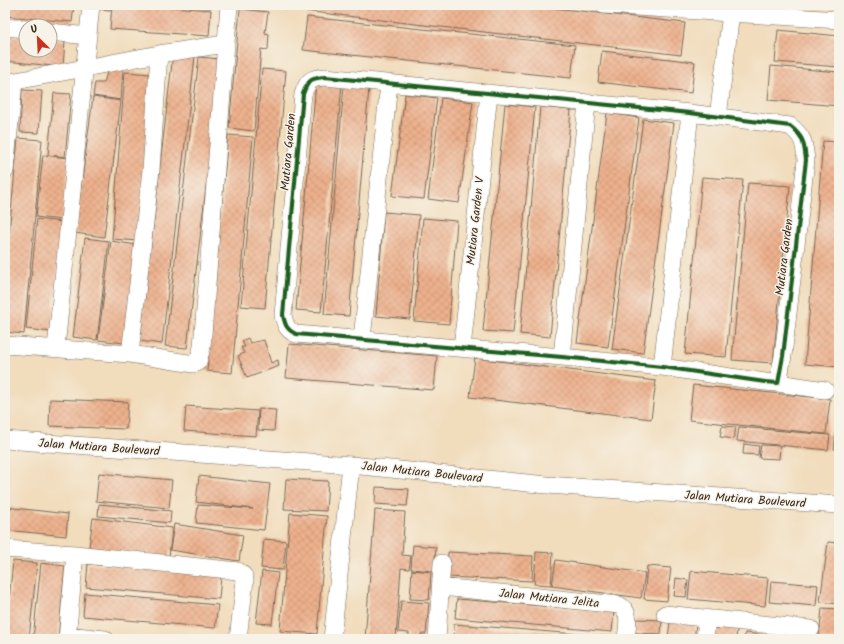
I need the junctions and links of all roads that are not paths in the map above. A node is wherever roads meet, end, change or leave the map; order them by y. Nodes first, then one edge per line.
1 (91, 5) edge
2 (229, 5) edge
3 (604, 5) edge
4 (654, 7) edge
5 (732, 13) junction
6 (839, 20) edge
7 (5, 27) edge
8 (18, 28) edge
9 (58, 33) edge
10 (88, 36) junction
11 (225, 44) junction
12 (159, 54) junction
13 (84, 69) junction
14 (9, 83) edge
15 (389, 84) junction
16 (489, 93) junction
17 (586, 103) junction
18 (690, 113) junction
19 (718, 116) junction
20 (5, 171) edge
21 (362, 339) junction
22 (5, 345) edge
23 (56, 348) junction
24 (462, 348) junction
25 (130, 354) junction
26 (562, 357) junction
27 (662, 367) junction
28 (778, 383) junction
29 (825, 390) dead end
30 (5, 440) edge
31 (351, 465) junction
32 (839, 505) edge
33 (5, 550) edge
34 (74, 554) junction
35 (442, 563) dead end
36 (441, 587) junction
37 (665, 614) dead end
38 (707, 618) junction
39 (811, 629) dead end
40 (779, 633) edge
41 (67, 637) edge
42 (105, 639) edge
43 (238, 639) edge
44 (332, 639) edge
45 (437, 639) edge
46 (626, 639) edge
47 (705, 639) edge

1 - 10 street
2 - 11 street
3 - 4 street
4 - 5 street
5 - 6 street
5 - 19 street
7 - 8 street
9 - 10 street
10 - 13 street
11 - 12 street
11 - 25 street
12 - 13 street
12 - 25 street
13 - 14 street
13 - 23 street
14 - 20 street
15 - 16 street, Mutiara Garden
15 - 21 street
15 - 21 street, Mutiara Garden
16 - 17 street, Mutiara Garden
16 - 24 street, Mutiara Garden V
17 - 18 street, Mutiara Garden
17 - 26 street
18 - 19 street, Mutiara Garden
18 - 27 street
19 - 28 street, Mutiara Garden
21 - 24 street, Mutiara Garden
22 - 23 street
23 - 25 street
24 - 26 street, Mutiara Garden
26 - 27 street, Mutiara Garden
27 - 28 street, Mutiara Garden
28 - 29 street, Mutiara Garden
30 - 31 street, Jalan Mutiara Boulevard
31 - 32 street, Jalan Mutiara Boulevard
31 - 44 street
33 - 34 street
34 - 41 street
34 - 43 street
35 - 36 street
36 - 45 street
36 - 46 street, Jalan Mutiara Jelita
37 - 38 street
38 - 40 street
38 - 47 street
39 - 40 street
41 - 42 street

